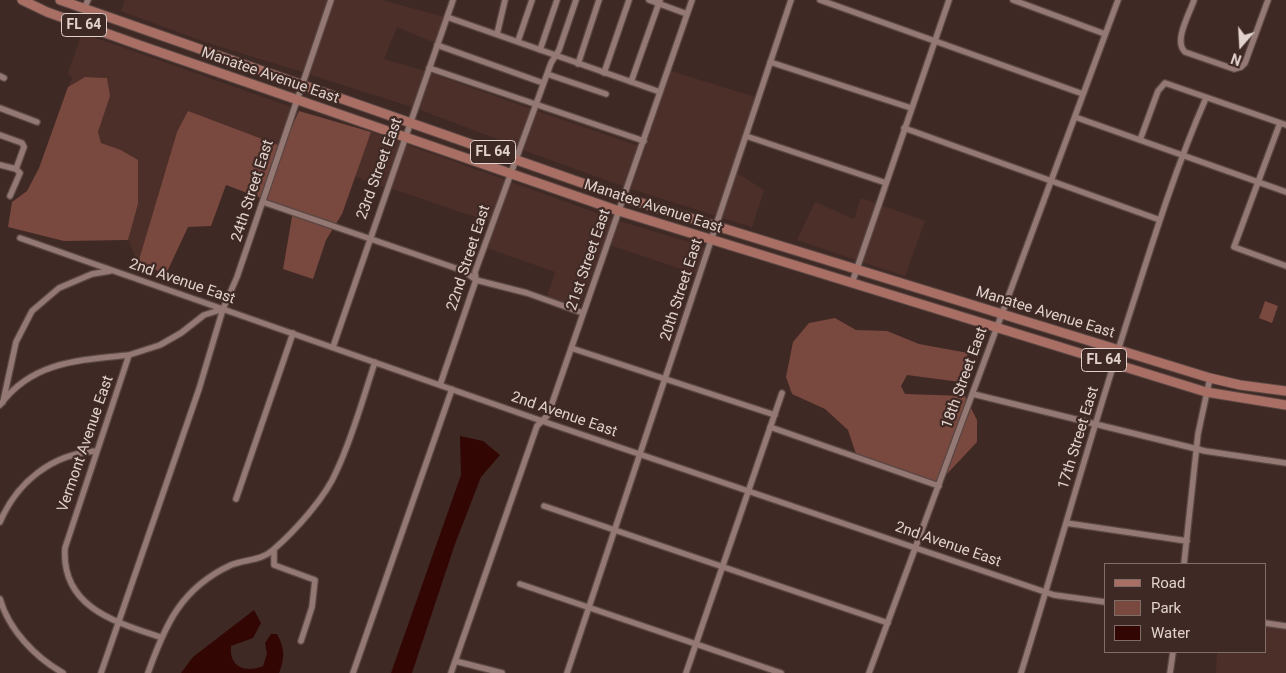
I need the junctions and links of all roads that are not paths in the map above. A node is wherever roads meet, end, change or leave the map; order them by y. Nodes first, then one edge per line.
1 (22, 0) edge
2 (60, 0) edge
3 (331, 0) edge
4 (453, 0) edge
5 (505, 0) edge
6 (532, 0) edge
7 (557, 0) edge
8 (576, 0) edge
9 (599, 0) edge
10 (629, 0) edge
11 (649, 0) edge
12 (692, 0) edge
13 (791, 0) edge
14 (820, 0) edge
15 (949, 0) edge
16 (1013, 0) edge
17 (1118, 0) edge
18 (1194, 0) edge
19 (1268, 0) edge
20 (660, 2) edge
21 (86, 4) edge
22 (687, 14) junction
23 (447, 17) junction
24 (496, 34) junction
25 (1105, 34) junction
26 (518, 41) junction
27 (934, 41) junction
28 (437, 46) junction
29 (540, 50) junction
30 (555, 56) junction
31 (770, 62) junction
32 (578, 64) junction
33 (429, 68) junction
34 (604, 73) junction
35 (547, 74) junction
36 (631, 82) junction
37 (543, 83) junction
38 (301, 85) junction
39 (660, 92) junction
40 (606, 94) dead end
41 (1083, 94) junction
42 (1206, 98) junction
43 (296, 99) junction
44 (536, 105) junction
45 (0, 108) edge
46 (911, 108) junction
47 (1075, 116) junction
48 (37, 122) dead end
49 (410, 124) junction
50 (1283, 124) edge
51 (904, 128) junction
52 (0, 135) edge
53 (746, 136) junction
54 (404, 138) junction
55 (1140, 140) junction
56 (644, 141) junction
57 (1183, 156) junction
58 (516, 160) junction
59 (0, 165) edge
60 (16, 169) junction
61 (511, 175) junction
62 (1052, 181) junction
63 (1258, 182) junction
64 (886, 183) junction
65 (1286, 192) edge
66 (10, 196) dead end
67 (625, 198) junction
68 (263, 202) junction
69 (619, 211) junction
70 (1160, 220) junction
71 (716, 227) junction
72 (20, 238) dead end
73 (369, 238) junction
74 (712, 240) junction
75 (1286, 266) edge
76 (856, 269) junction
77 (112, 271) junction
78 (476, 280) junction
79 (852, 283) junction
80 (223, 309) junction
81 (583, 313) junction
82 (1003, 315) junction
83 (997, 328) junction
84 (293, 333) junction
85 (332, 347) junction
86 (571, 348) junction
87 (1118, 349) junction
88 (129, 355) junction
89 (375, 362) junction
90 (1114, 363) junction
91 (1210, 378) junction
92 (666, 379) junction
93 (440, 385) junction
94 (452, 390) junction
95 (1286, 391) edge
96 (1206, 392) junction
97 (782, 393) dead end
98 (973, 394) junction
99 (1, 403) edge
100 (1286, 405) edge
101 (775, 415) junction
102 (542, 421) junction
103 (1096, 424) junction
104 (770, 427) junction
105 (1198, 449) junction
106 (96, 451) junction
107 (641, 454) junction
108 (1286, 463) edge
109 (938, 486) junction
110 (748, 491) junction
111 (236, 499) dead end
112 (544, 506) dead end
113 (0, 522) edge
114 (1066, 523) junction
115 (616, 531) junction
116 (1187, 541) junction
117 (917, 548) junction
118 (274, 550) junction
119 (1184, 563) edge
120 (723, 567) junction
121 (520, 584) dead end
122 (1046, 592) junction
123 (0, 599) edge
124 (1104, 602) edge
125 (590, 608) junction
126 (1, 611) edge
127 (118, 622) junction
128 (888, 623) junction
129 (1266, 623) edge
130 (1286, 626) edge
131 (160, 637) junction
132 (301, 641) dead end
133 (696, 644) junction
134 (1172, 653) edge
135 (455, 661) junction
136 (63, 673) edge
137 (101, 673) edge
138 (148, 673) edge
139 (353, 673) edge
140 (451, 673) edge
141 (502, 673) edge
142 (567, 673) edge
143 (686, 673) edge
144 (779, 673) edge
145 (869, 673) edge
146 (1021, 673) edge
147 (1170, 673) edge

1 - 43 main road, Manatee Avenue East / FL 64
2 - 21 main road, Manatee Avenue East / FL 64
3 - 38 street, 24th Street East
4 - 23 street, 23rd Street East
5 - 24 street
6 - 26 street
7 - 29 street
8 - 30 street, 22nd Street East
9 - 32 street
10 - 34 street
11 - 20 street
12 - 22 street, 21st Street East
13 - 31 street, 20th Street East
14 - 27 street
15 - 27 street
16 - 25 street
17 - 25 street, 18th Street East
18 - 19 street
20 - 22 street
20 - 36 street
21 - 38 main road, Manatee Avenue East / FL 64
22 - 39 street, 21st Street East
23 - 24 street
23 - 28 street, 23rd Street East
24 - 26 street
25 - 41 street, 18th Street East
26 - 29 street
27 - 41 street
27 - 46 street
28 - 33 street, 23rd Street East
28 - 37 street
29 - 30 street
30 - 32 street
30 - 35 street, 22nd Street East
31 - 46 street
31 - 53 street, 20th Street East
32 - 34 street
33 - 44 street
33 - 49 street, 23rd Street East
34 - 36 street
35 - 37 street, 22nd Street East
35 - 40 street
36 - 39 street
37 - 44 street, 22nd Street East
38 - 43 street, 24th Street East
38 - 49 main road, Manatee Avenue East / FL 64
39 - 56 street, 21st Street East
41 - 47 street, 18th Street East
42 - 50 street
42 - 55 street
42 - 57 street, 17th Street East
43 - 54 main road, Manatee Avenue East / FL 64
43 - 68 street, 24th Street East
44 - 56 street
44 - 58 street, 22nd Street East
45 - 48 street
46 - 51 street
47 - 55 street
47 - 62 street, 18th Street East
49 - 54 street, 23rd Street East
49 - 58 main road, Manatee Avenue East / FL 64
50 - 63 street
51 - 62 street
51 - 64 street
52 - 60 street
53 - 64 street
53 - 71 street, 20th Street East
54 - 61 main road, Manatee Avenue East / FL 64
54 - 73 street, 23rd Street East
55 - 57 street
56 - 67 street, 21st Street East
57 - 63 street
57 - 70 street, 17th Street East
58 - 61 street, 22nd Street East
58 - 67 main road, Manatee Avenue East / FL 64
59 - 60 street
60 - 66 street
61 - 69 main road, Manatee Avenue East / FL 64
61 - 78 street, 22nd Street East
62 - 70 street
62 - 82 street, 18th Street East
63 - 65 street
63 - 75 street
64 - 76 street
67 - 69 street, 21st Street East
67 - 71 main road, Manatee Avenue East / FL 64
68 - 73 street
68 - 80 street, 24th Street East
69 - 74 main road, Manatee Avenue East / FL 64
69 - 81 street, 21st Street East
70 - 87 street, 17th Street East
71 - 74 street, 20th Street East
71 - 76 main road, Manatee Avenue East / FL 64
72 - 77 street, 2nd Avenue East
73 - 78 street
73 - 85 street, 23rd Street East
74 - 79 main road, Manatee Avenue East / FL 64
74 - 92 street, 20th Street East
76 - 79 street
76 - 82 main road, Manatee Avenue East / FL 64
77 - 80 street, 2nd Avenue East
77 - 99 street
78 - 81 street
78 - 93 street, 22nd Street East
79 - 83 main road, Manatee Avenue East / FL 64
80 - 84 street, 2nd Avenue East
80 - 88 street
80 - 127 street, 24th Street East
81 - 86 street, 21st Street East
82 - 83 street, 18th Street East
82 - 87 main road, Manatee Avenue East / FL 64
83 - 90 main road, Manatee Avenue East / FL 64
83 - 98 street, 18th Street East
84 - 85 street, 2nd Avenue East
84 - 111 street
85 - 89 street, 2nd Avenue East
86 - 92 street
86 - 102 street, 21st Street East
87 - 90 street, 17th Street East
87 - 91 main road, Manatee Avenue East / FL 64
88 - 99 street
88 - 106 street, Vermont Avenue East
89 - 93 street, 2nd Avenue East
89 - 118 street
90 - 96 main road, Manatee Avenue East / FL 64
90 - 103 street, 17th Street East
91 - 95 main road, Manatee Avenue East / FL 64
91 - 96 street
92 - 101 street
92 - 107 street, 20th Street East
93 - 94 street, 2nd Avenue East
94 - 102 street, 2nd Avenue East
94 - 139 street
96 - 100 main road, Manatee Avenue East / FL 64
96 - 105 street
97 - 101 street
98 - 103 street
98 - 109 street, 18th Street East
101 - 104 street
102 - 107 street, 2nd Avenue East
102 - 135 street, 21st Street East
103 - 105 street
103 - 114 street, 17th Street East
104 - 109 street
104 - 110 street
105 - 108 street
105 - 116 street
106 - 113 street
106 - 127 street, Vermont Avenue East
107 - 110 street, 2nd Avenue East
107 - 115 street, 20th Street East
109 - 117 street, 18th Street East
110 - 117 street, 2nd Avenue East
110 - 120 street
112 - 115 street
114 - 116 street
114 - 122 street, 17th Street East
115 - 120 street
115 - 125 street, 20th Street East
116 - 119 street
117 - 122 street, 2nd Avenue East
117 - 128 street, 18th Street East
118 - 131 street
118 - 132 street
120 - 128 street
120 - 133 street
121 - 125 street
122 - 124 street, 2nd Avenue East
122 - 146 street, 17th Street East
123 - 126 street
125 - 133 street
125 - 142 street, 20th Street East
126 - 136 street
127 - 131 street, Vermont Avenue East
127 - 137 street, 24th Street East
128 - 145 street, 18th Street East
129 - 130 street
131 - 138 street
133 - 143 street
133 - 144 street
134 - 147 street
135 - 140 street, 21st Street East
135 - 141 street

